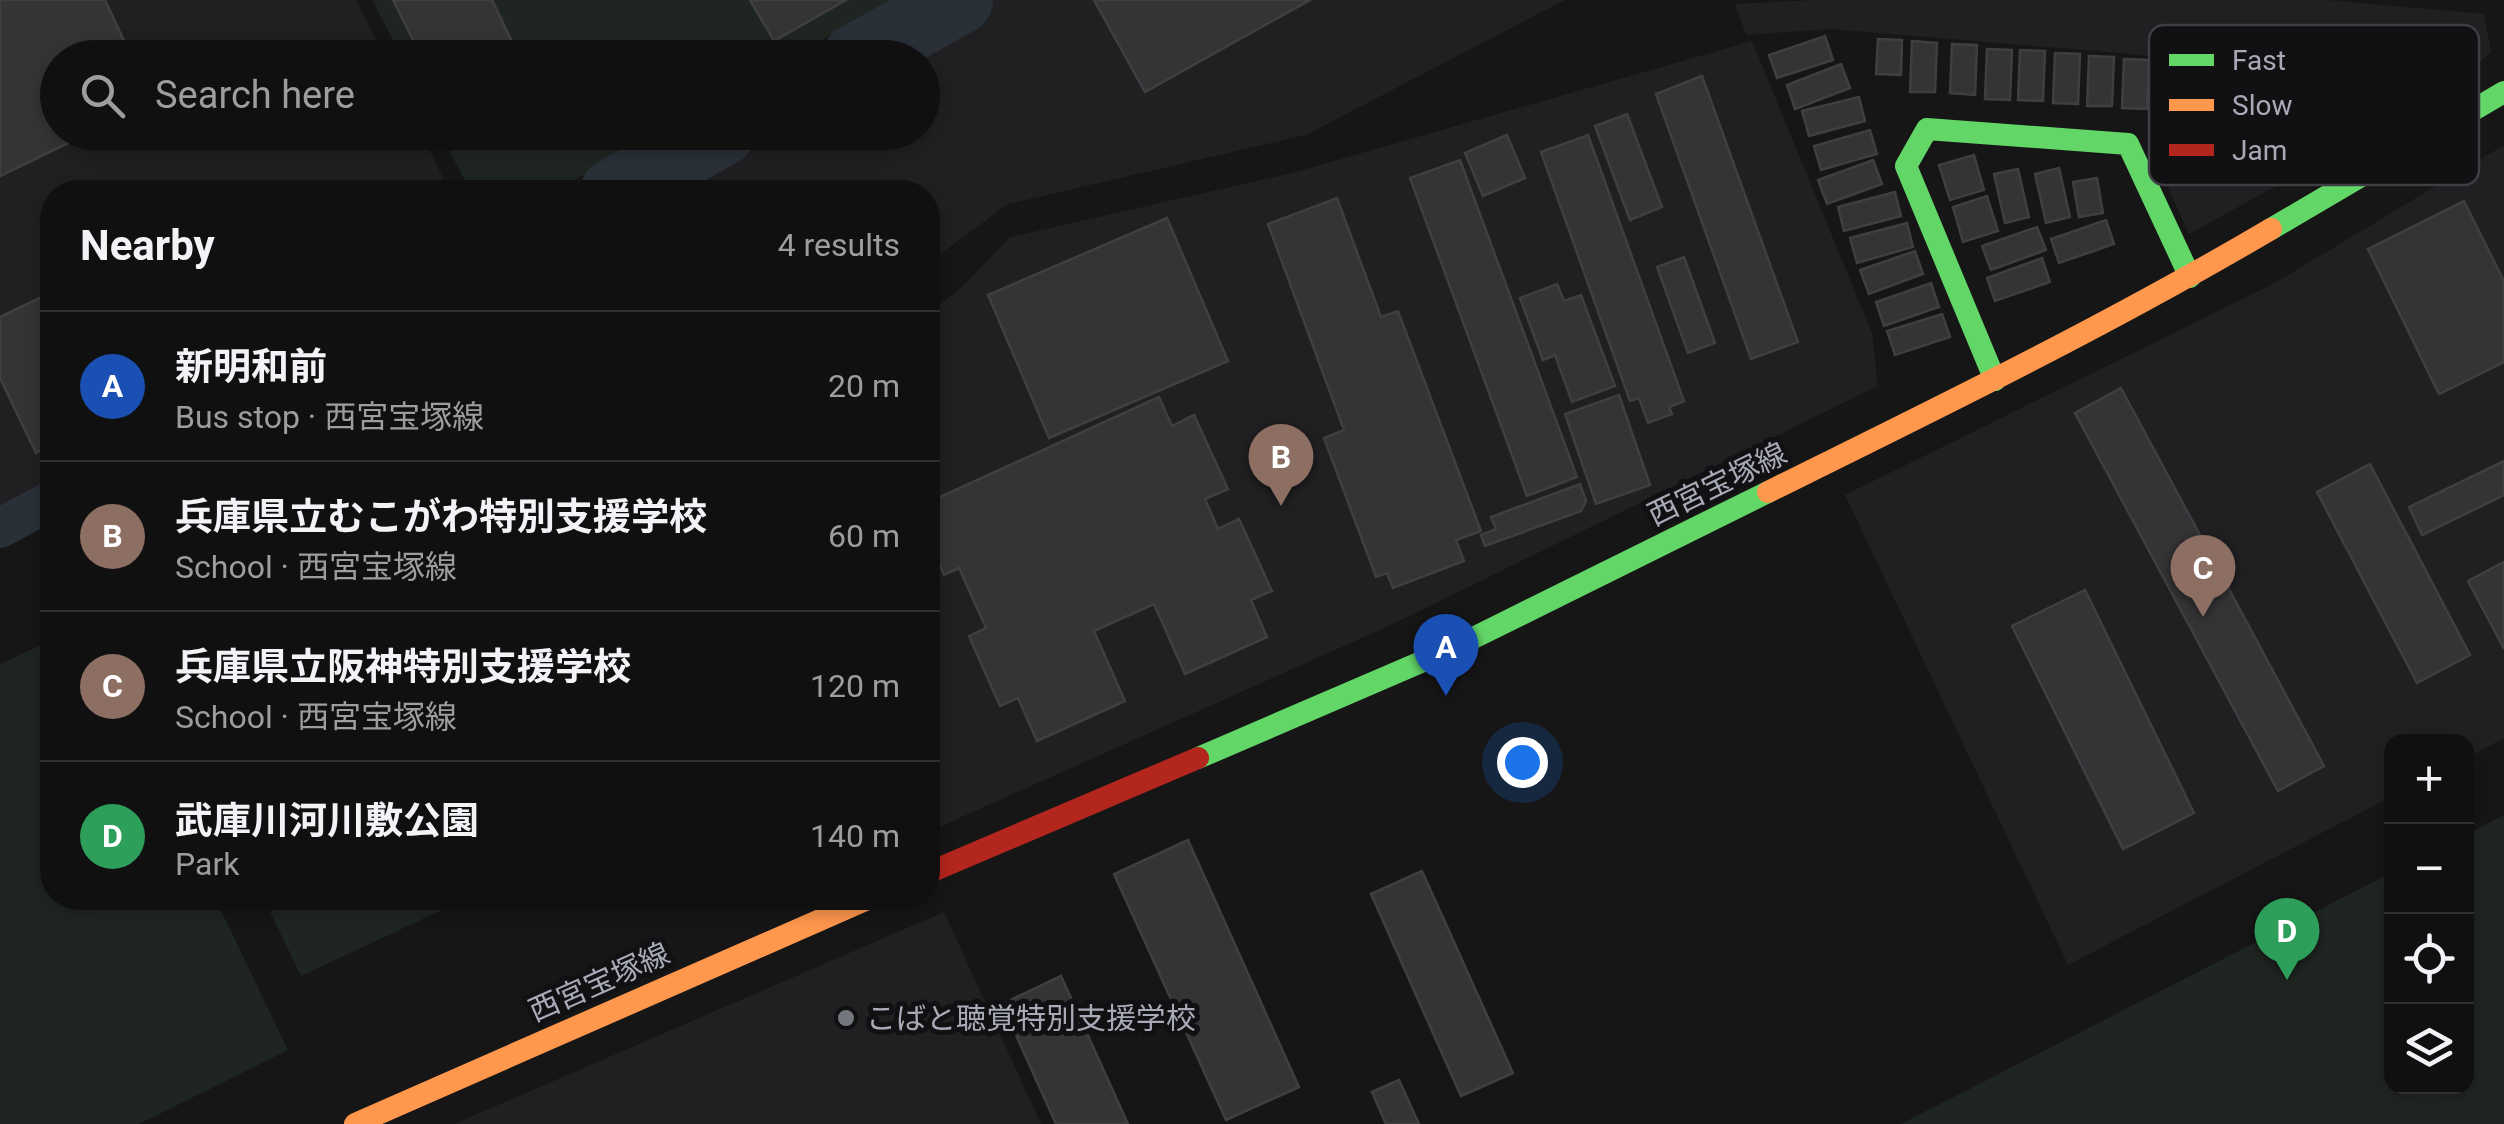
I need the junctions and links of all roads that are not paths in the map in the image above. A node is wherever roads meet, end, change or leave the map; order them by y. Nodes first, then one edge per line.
1 (2504, 92) edge
2 (2479, 107) edge
3 (2346, 185) edge
4 (2190, 277) junction
5 (1994, 380) junction
6 (940, 868) edge
7 (843, 910) edge
8 (354, 1124) edge

1 - 2 main road, 西宮宝塚線
3 - 4 main road, 西宮宝塚線
4 - 5 main road, 西宮宝塚線
4 - 5 main road
5 - 6 main road, 西宮宝塚線
7 - 8 main road, 西宮宝塚線

